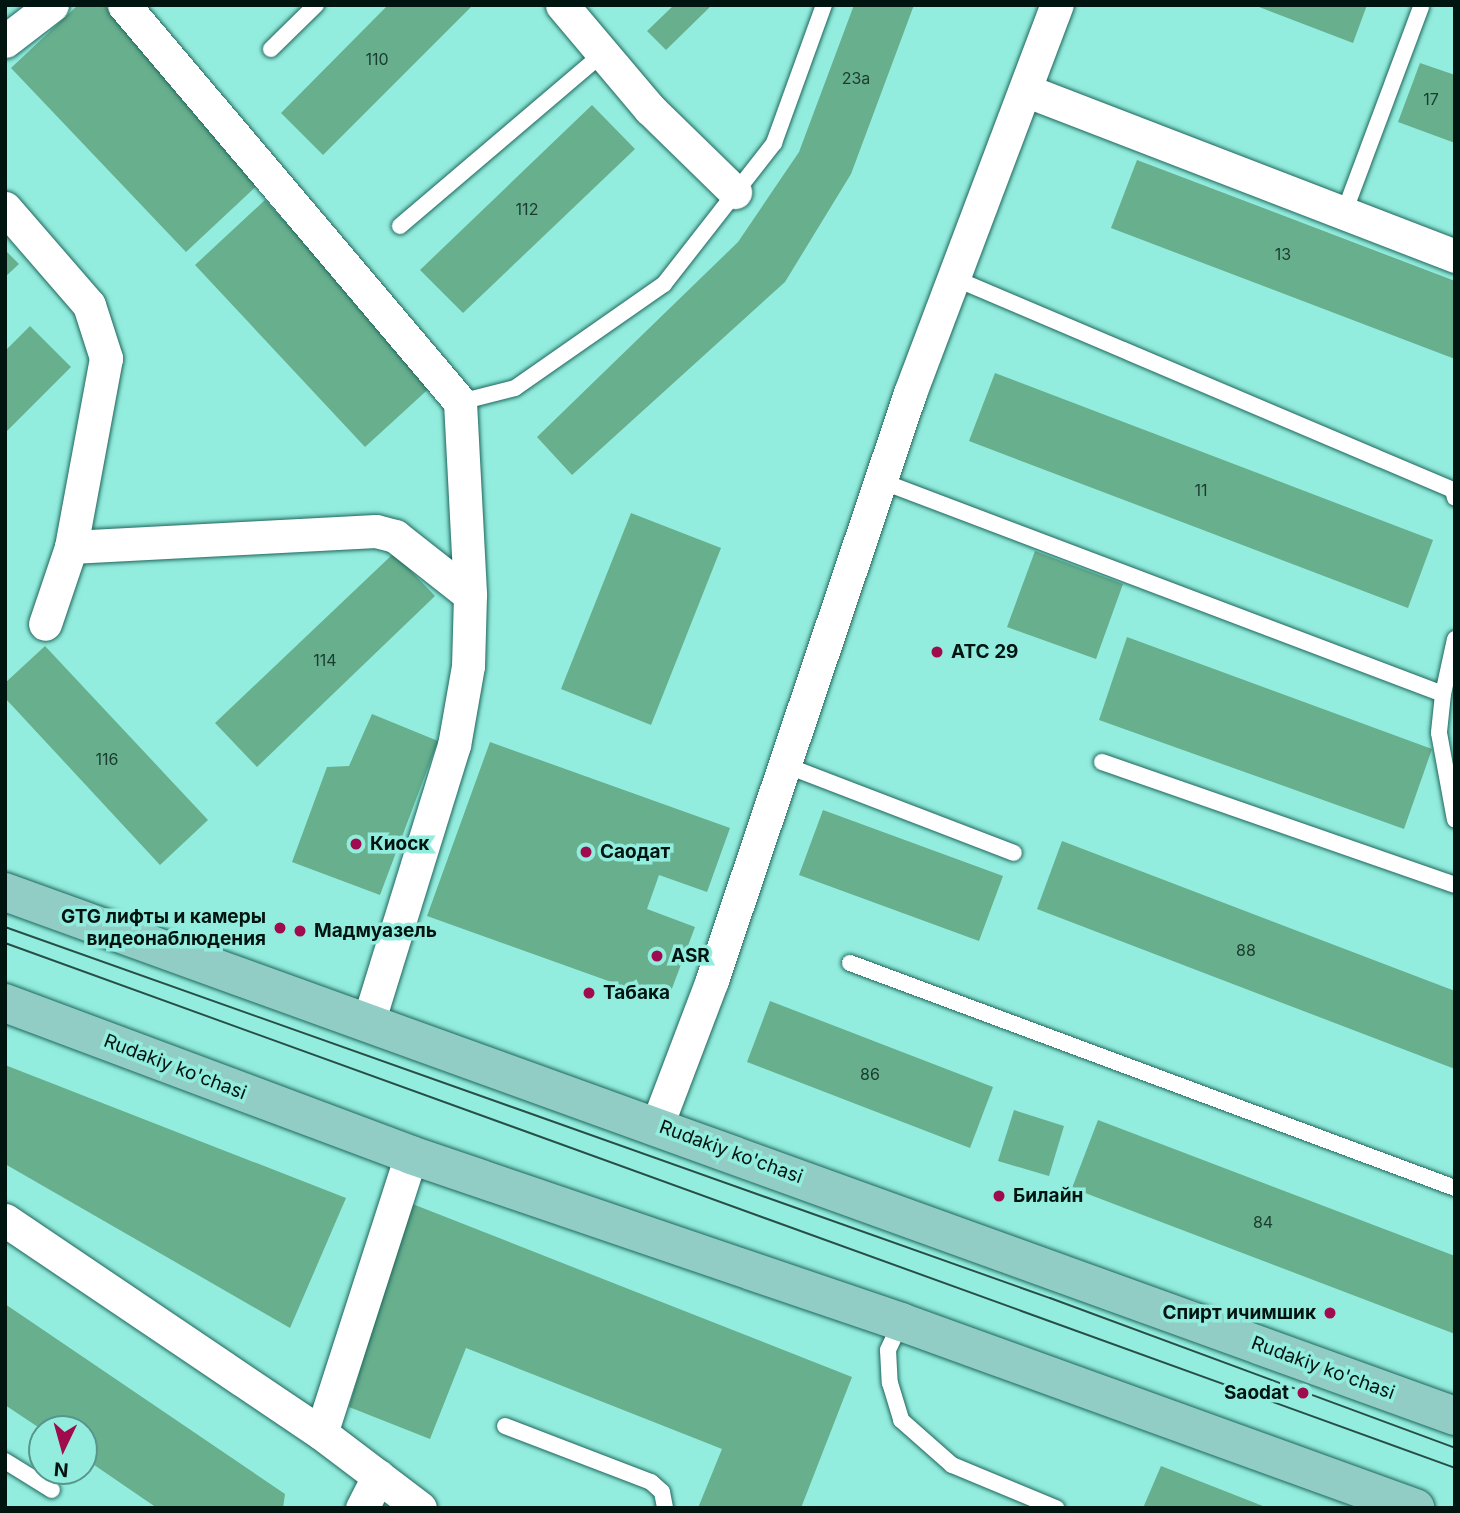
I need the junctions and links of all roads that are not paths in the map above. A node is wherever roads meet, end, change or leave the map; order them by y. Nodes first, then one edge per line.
1 (124, 5) edge
2 (316, 5) edge
3 (562, 5) edge
4 (824, 5) edge
5 (1057, 5) edge
6 (1422, 7) dead end
7 (34, 10) edge
8 (5, 41) edge
9 (271, 48) dead end
10 (603, 53) junction
11 (1025, 90) junction
12 (735, 192) junction
13 (5, 208) edge
14 (1343, 214) junction
15 (400, 226) dead end
16 (1455, 256) edge
17 (954, 278) junction
18 (460, 402) junction
19 (881, 481) junction
20 (1455, 498) edge
21 (71, 547) junction
22 (470, 595) junction
23 (45, 624) dead end
24 (1455, 639) edge
25 (1443, 694) junction
26 (1102, 762) dead end
27 (785, 765) junction
28 (1455, 820) edge
29 (1014, 853) dead end
30 (1455, 886) edge
31 (5, 892) edge
32 (850, 963) dead end
33 (5, 1003) edge
34 (368, 1022) junction
35 (657, 1125) junction
36 (411, 1155) junction
37 (1455, 1188) edge
38 (5, 1220) edge
39 (901, 1322) junction
40 (1455, 1416) edge
41 (505, 1426) dead end
42 (321, 1433) junction
43 (5, 1461) edge
44 (378, 1476) junction
45 (52, 1490) dead end
46 (362, 1508) edge
47 (420, 1508) edge
48 (665, 1508) edge
49 (1055, 1508) edge
50 (1415, 1508) edge

1 - 18 street
2 - 9 lane
3 - 10 street
4 - 12 lane
5 - 11 street
6 - 14 lane
7 - 8 street
10 - 12 street
10 - 15 lane
11 - 14 street
11 - 17 street
12 - 18 lane
13 - 21 street
14 - 16 street
17 - 19 street
17 - 20 lane
18 - 22 street
19 - 25 lane
19 - 27 street
21 - 22 street
21 - 23 street
22 - 34 street
24 - 25 lane
25 - 28 lane
26 - 30 lane
27 - 29 lane
27 - 35 street
31 - 34 main road, Rudakiy ko'chasi
32 - 37 lane
33 - 36 main road, Rudakiy ko'chasi
34 - 35 main road, Rudakiy ko'chasi
35 - 40 main road, Rudakiy ko'chasi
36 - 39 main road, Rudakiy ko'chasi
36 - 42 street
38 - 42 street
39 - 49 lane
39 - 50 main road, Rudakiy ko'chasi
41 - 48 lane
42 - 44 street
43 - 45 lane
44 - 46 street
44 - 47 street

